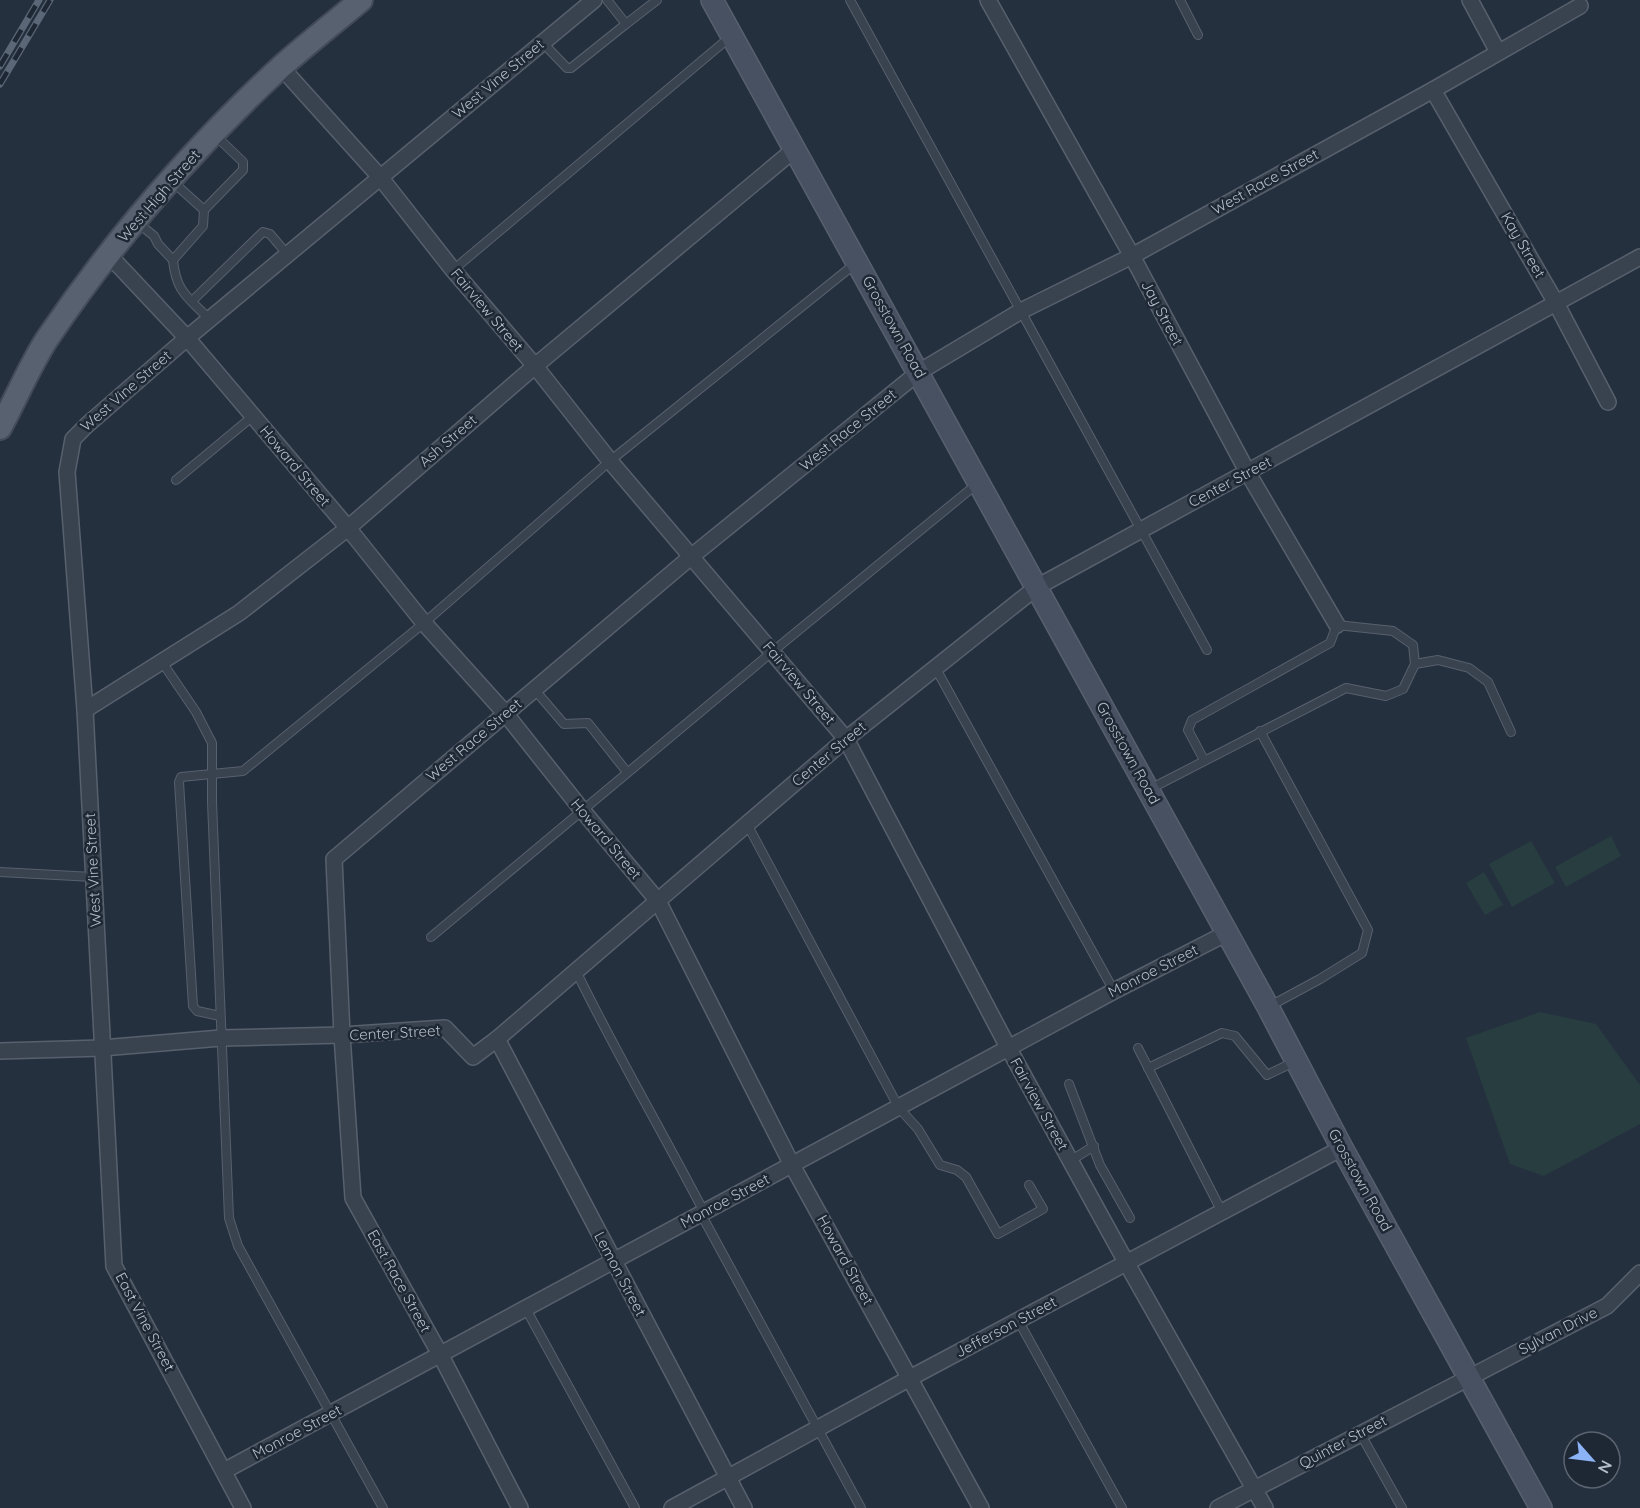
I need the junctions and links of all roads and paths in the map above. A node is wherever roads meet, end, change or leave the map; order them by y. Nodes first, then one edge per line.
1 (361, 0) edge
2 (594, 0) edge
3 (607, 0) edge
4 (657, 0) edge
5 (712, 0) edge
6 (850, 0) edge
7 (1180, 0) edge
8 (1470, 0) edge
9 (990, 1) edge
10 (1580, 6) dead end
11 (626, 24) junction
12 (1198, 35) dead end
13 (731, 36) junction
14 (543, 42) junction
15 (1498, 52) junction
16 (281, 67) junction
17 (1433, 90) junction
18 (214, 134) junction
19 (795, 149) junction
20 (380, 177) junction
21 (170, 180) junction
22 (204, 210) junction
23 (135, 220) junction
24 (108, 254) junction
25 (288, 254) junction
26 (1132, 256) junction
27 (1640, 257) edge
28 (173, 260) junction
29 (857, 262) junction
30 (453, 270) junction
31 (192, 301) junction
32 (1557, 303) junction
33 (1021, 311) junction
34 (209, 320) junction
35 (188, 338) junction
36 (535, 366) junction
37 (919, 372) junction
38 (1608, 402) dead end
39 (254, 416) junction
40 (0, 428) edge
41 (610, 461) junction
42 (1248, 473) junction
43 (176, 480) dead end
44 (979, 482) junction
45 (348, 528) junction
46 (1140, 531) junction
47 (692, 556) junction
48 (1037, 587) junction
49 (424, 623) junction
50 (1337, 625) junction
51 (1206, 650) dead end
52 (772, 652) junction
53 (162, 662) junction
54 (1415, 664) junction
55 (935, 667) junction
56 (534, 689) junction
57 (85, 710) junction
58 (505, 713) junction
59 (1260, 731) junction
60 (1511, 732) dead end
61 (846, 739) junction
62 (1204, 760) junction
63 (627, 772) junction
64 (212, 774) junction
65 (1148, 789) junction
66 (582, 810) junction
67 (747, 824) junction
68 (0, 872) edge
69 (93, 877) junction
70 (658, 901) junction
71 (1227, 933) junction
72 (430, 937) dead end
73 (576, 971) junction
74 (1114, 991) junction
75 (1268, 1007) junction
76 (220, 1016) junction
77 (342, 1035) junction
78 (221, 1038) junction
79 (496, 1040) junction
80 (102, 1048) junction
81 (1138, 1048) dead end
82 (1009, 1049) junction
83 (0, 1051) edge
84 (1296, 1061) junction
85 (1148, 1068) junction
86 (1069, 1084) dead end
87 (899, 1108) junction
88 (1094, 1146) junction
89 (1342, 1148) junction
90 (1070, 1161) junction
91 (792, 1165) junction
92 (1029, 1185) dead end
93 (1222, 1212) junction
94 (702, 1213) junction
95 (1130, 1218) dead end
96 (612, 1260) junction
97 (1126, 1262) junction
98 (1640, 1273) edge
99 (526, 1309) junction
100 (1018, 1320) junction
101 (441, 1356) junction
102 (1468, 1377) junction
103 (910, 1378) junction
104 (332, 1413) junction
105 (817, 1428) junction
106 (1360, 1433) junction
107 (224, 1471) junction
108 (728, 1477) junction
109 (1254, 1490) junction
110 (243, 1508) edge
111 (383, 1508) edge
112 (520, 1508) edge
113 (634, 1508) edge
114 (672, 1508) edge
115 (744, 1508) edge
116 (861, 1508) edge
117 (981, 1508) edge
118 (1122, 1508) edge
119 (1218, 1508) edge
120 (1264, 1508) edge
121 (1402, 1508) edge
122 (1541, 1508) edge

1 - 16 main road, West High Street
2 - 14 street, West Vine Street
3 - 11 lane
4 - 11 lane
5 - 13 street, Grosstown Road
6 - 33 lane
7 - 12 lane
8 - 15 street
9 - 26 street, Jay Street
10 - 15 street, West Race Street
11 - 14 lane
13 - 19 street, Grosstown Road
13 - 30 lane
14 - 20 street, West Vine Street
15 - 17 street, West Race Street
16 - 18 main road, West High Street
16 - 20 street, Fairview Street
17 - 26 street, West Race Street
17 - 32 street, Kay Street
18 - 21 main road, West High Street
18 - 22 lane
19 - 29 street, Grosstown Road
19 - 36 street, Ash Street
20 - 25 street, West Vine Street
20 - 30 street, Fairview Street
21 - 22 lane
21 - 23 main road, West High Street
22 - 28 lane
23 - 24 main road, West High Street
23 - 28 lane
24 - 35 street, Howard Street
24 - 40 main road, West High Street
25 - 31 lane
25 - 34 street, West Vine Street
26 - 33 street, West Race Street
26 - 42 street, Jay Street
27 - 32 street, Center Street
28 - 31 lane
29 - 37 street, Grosstown Road
29 - 41 lane
30 - 36 street, Fairview Street
31 - 34 lane
32 - 38 street, Kay Street
32 - 42 street, Center Street
33 - 37 street, West Race Street
33 - 46 lane
34 - 35 street, West Vine Street
35 - 39 street, Howard Street
35 - 57 street, West Vine Street
36 - 41 street, Fairview Street
36 - 45 street, Ash Street
37 - 44 street, Grosstown Road
37 - 47 street, West Race Street
39 - 43 lane
39 - 45 street, Howard Street
41 - 47 street, Fairview Street
41 - 49 lane
42 - 46 street, Center Street
42 - 50 street, Jay Street
44 - 48 street, Grosstown Road
44 - 52 lane
45 - 49 street, Howard Street
45 - 53 street, Ash Street
46 - 48 street, Center Street
46 - 51 lane
47 - 52 street, Fairview Street
47 - 56 street, West Race Street
48 - 55 street, Center Street
48 - 65 street, Grosstown Road
49 - 58 street, Howard Street
49 - 64 lane
50 - 54 lane
50 - 62 lane
52 - 61 street, Fairview Street
52 - 63 lane
53 - 57 street, Ash Street
53 - 64 lane
54 - 59 lane
54 - 60 lane
55 - 61 street, Center Street
55 - 74 lane
56 - 58 street, West Race Street
56 - 63 lane
57 - 69 street, West Vine Street
58 - 66 street, Howard Street
58 - 77 street, West Race Street
59 - 62 lane
59 - 75 lane
61 - 67 street, Center Street
61 - 82 street, Fairview Street
62 - 65 lane
63 - 66 lane
64 - 76 lane
64 - 76 lane
65 - 71 street, Grosstown Road
66 - 70 street, Howard Street
66 - 72 lane
67 - 70 street, Center Street
67 - 87 lane
68 - 69 lane
69 - 80 street, West Vine Street
70 - 73 street, Center Street
70 - 91 street, Howard Street
71 - 74 street, Monroe Street
71 - 75 street, Grosstown Road
73 - 79 street, Center Street
73 - 94 lane
74 - 82 street, Monroe Street
75 - 84 street, Grosstown Road
76 - 78 lane
77 - 78 street, Center Street
77 - 79 street, Center Street
77 - 101 street, East Race Street
78 - 80 street, Center Street
78 - 104 lane
79 - 96 street, Lemon Street
80 - 83 street, Center Street
80 - 107 street, East Vine Street
81 - 85 lane
82 - 87 street, Monroe Street
82 - 90 street, Fairview Street
84 - 85 lane
84 - 89 street, Grosstown Road
85 - 93 lane
86 - 88 lane
87 - 91 street, Monroe Street
87 - 92 lane
88 - 90 lane
88 - 95 lane
89 - 93 street, Jefferson Street
89 - 102 street, Grosstown Road
90 - 97 street, Fairview Street
91 - 94 street, Monroe Street
91 - 103 street, Howard Street
93 - 97 street, Jefferson Street
94 - 96 street, Monroe Street
94 - 105 lane
96 - 99 street, Monroe Street
96 - 108 street, Lemon Street
97 - 100 street, Jefferson Street
97 - 109 street, Fairview Street
98 - 102 street, Sylvan Drive
99 - 101 street, Monroe Street
99 - 113 lane
100 - 103 street, Jefferson Street
100 - 118 lane
101 - 104 street, Monroe Street
101 - 112 street, East Race Street
102 - 106 street, Quinter Street
102 - 122 street, Grosstown Road
103 - 105 street, Jefferson Street
103 - 117 street, Howard Street
104 - 107 street, Monroe Street
104 - 111 lane
105 - 108 street, Jefferson Street
105 - 116 lane
106 - 109 street, Quinter Street
106 - 121 lane
107 - 110 street, East Vine Street
108 - 114 street, Jefferson Street
108 - 115 street, Lemon Street
109 - 119 street, Quinter Street
109 - 120 street, Fairview Street

